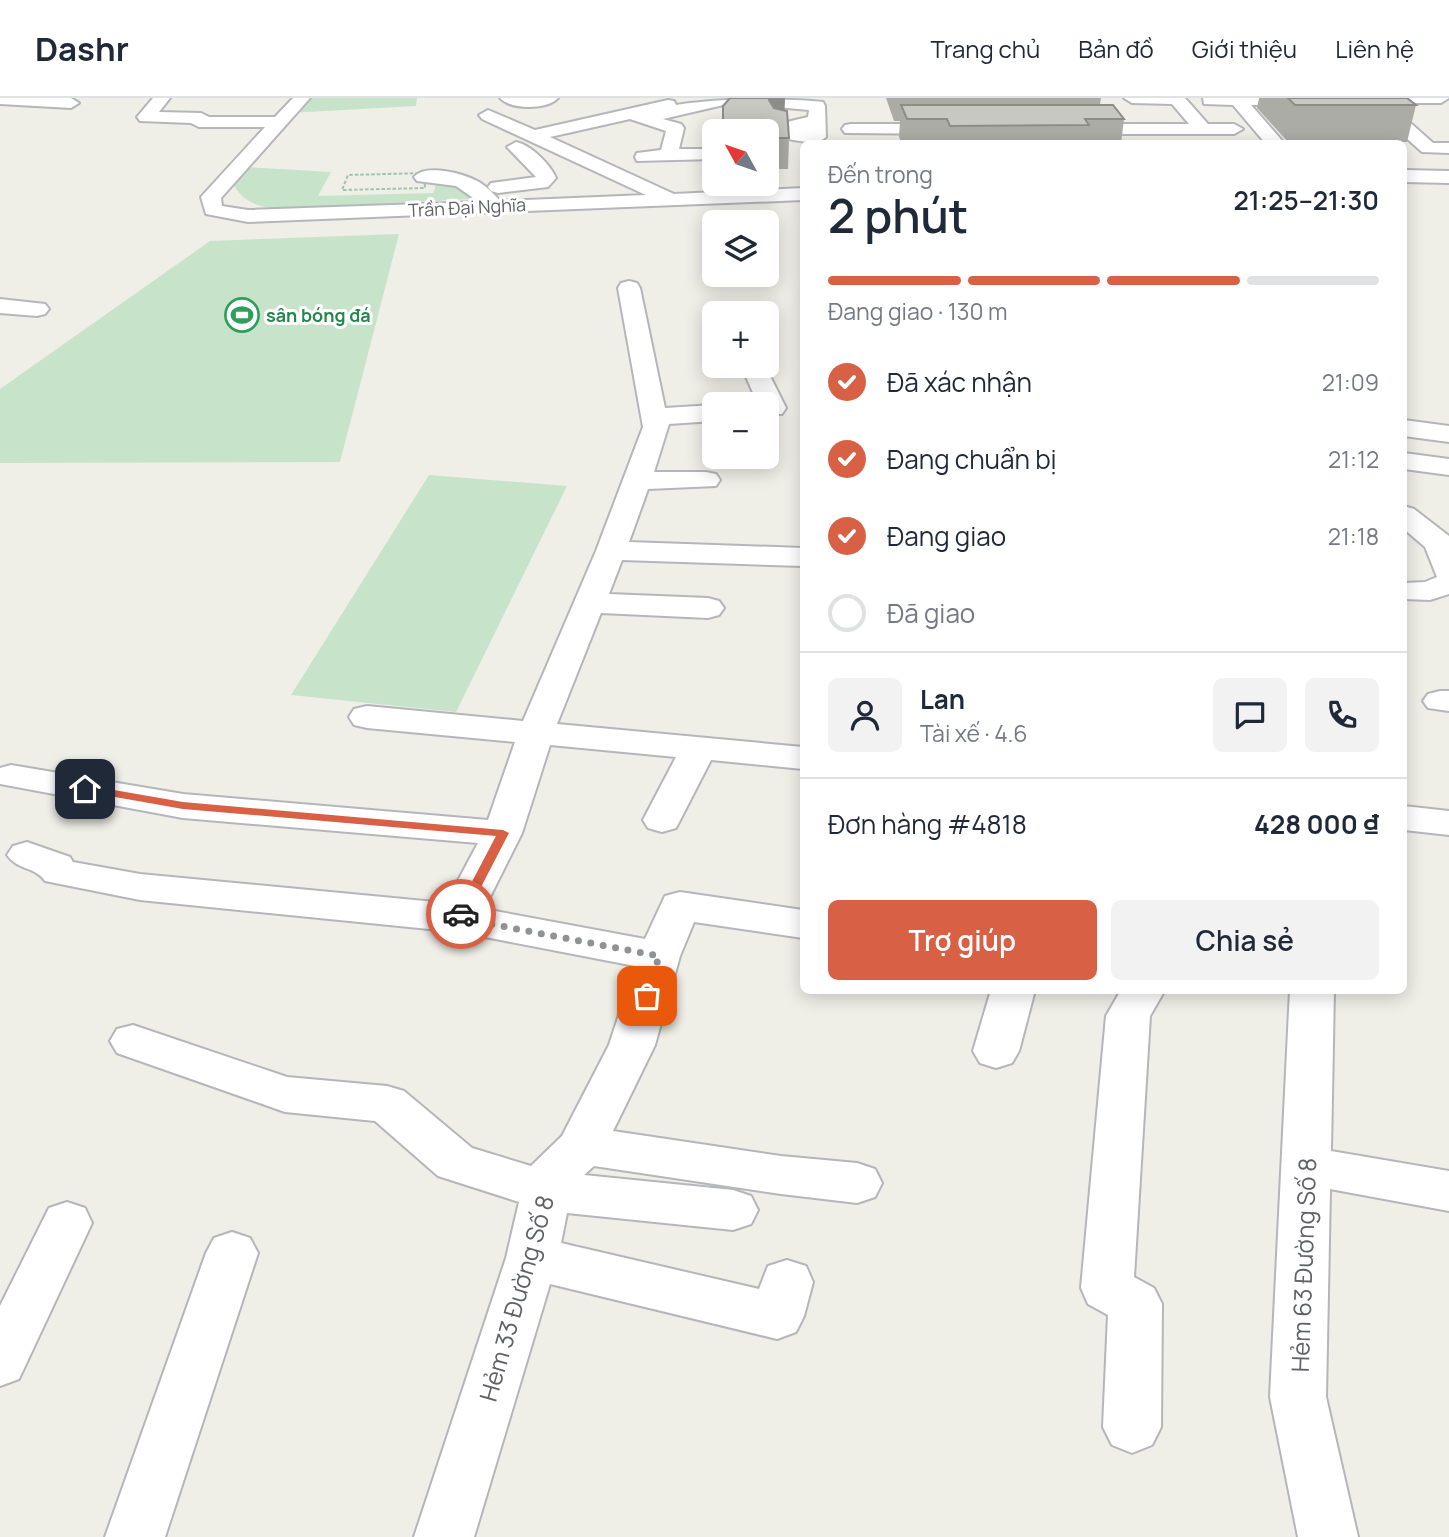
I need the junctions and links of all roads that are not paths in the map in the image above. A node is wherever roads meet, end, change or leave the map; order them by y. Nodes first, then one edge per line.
1 (162, 98) edge
2 (302, 98) edge
3 (508, 98) edge
4 (550, 98) edge
5 (697, 98) edge
6 (1132, 98) edge
7 (1384, 98) edge
8 (1441, 98) edge
9 (0, 99) edge
10 (1209, 99) edge
11 (1238, 100) edge
12 (71, 103) dead end
13 (632, 110) edge
14 (488, 115) dead end
15 (281, 122) junction
16 (1401, 123) junction
17 (1052, 125) edge
18 (1200, 125) junction
19 (1434, 127) edge
20 (965, 129) edge
21 (1117, 131) edge
22 (1235, 131) edge
23 (858, 132) edge
24 (816, 133) edge
25 (535, 135) junction
26 (1273, 140) edge
27 (516, 147) dead end
28 (1407, 148) edge
29 (1428, 148) junction
30 (1449, 148) edge
31 (702, 155) edge
32 (680, 157) junction
33 (702, 162) edge
34 (601, 166) junction
35 (702, 171) edge
36 (1407, 176) edge
37 (424, 177) road end
38 (1449, 177) edge
39 (470, 185) junction
40 (800, 194) edge
41 (672, 200) junction
42 (493, 205) junction
43 (629, 288) dead end
44 (0, 306) edge
45 (37, 309) dead end
46 (1407, 409) edge
47 (702, 414) edge
48 (1449, 414) edge
49 (655, 422) junction
50 (1407, 428) edge
51 (702, 429) edge
52 (1449, 434) edge
53 (1407, 461) edge
54 (1449, 467) edge
55 (706, 480) dead end
56 (638, 481) junction
57 (1407, 486) edge
58 (1449, 490) edge
59 (1407, 517) edge
60 (611, 551) junction
61 (800, 557) edge
62 (1449, 572) edge
63 (1449, 583) edge
64 (1408, 591) dead end
65 (589, 603) junction
66 (708, 608) dead end
67 (367, 717) dead end
68 (536, 732) junction
69 (699, 748) junction
70 (800, 758) edge
71 (11, 776) dead end
72 (1407, 818) edge
73 (662, 820) dead end
74 (1449, 823) edge
75 (503, 833) junction
76 (43, 863) dead end
77 (459, 918) junction
78 (800, 924) edge
79 (659, 956) junction
80 (1012, 994) edge
81 (1141, 994) edge
82 (1312, 994) edge
83 (133, 1041) dead end
84 (996, 1051) dead end
85 (582, 1145) junction
86 (1307, 1166) junction
87 (857, 1183) dead end
88 (547, 1191) junction
89 (1449, 1191) edge
90 (733, 1210) dead end
91 (67, 1223) dead end
92 (232, 1253) dead end
93 (532, 1258) junction
94 (787, 1282) dead end
95 (0, 1362) edge
96 (1132, 1427) dead end
97 (135, 1537) edge
98 (444, 1537) edge
99 (1328, 1537) edge

1 - 15 street
2 - 15 street
3 - 4 street
5 - 13 street
6 - 18 street
7 - 8 street
7 - 11 street
7 - 16 street
7 - 19 street
9 - 12 street
10 - 11 street
10 - 22 street
11 - 26 street
13 - 24 street
13 - 25 street
13 - 32 street
14 - 25 street
15 - 42 street, Trần Đại Nghĩa
16 - 19 street
16 - 29 street
17 - 21 street
18 - 21 street
18 - 22 street
20 - 23 street
23 - 24 street
25 - 34 street
27 - 39 street
28 - 29 street
29 - 30 street
31 - 32 street
32 - 33 street
32 - 34 street
32 - 35 street
34 - 41 street
36 - 38 street
37 - 39 street
39 - 42 street
40 - 41 street, Trần Đại Nghĩa
41 - 42 street, Trần Đại Nghĩa
43 - 49 street
44 - 45 street
46 - 48 street
47 - 49 street
49 - 51 street
49 - 56 street
50 - 52 street
53 - 54 street
55 - 56 street
56 - 60 street
57 - 58 street
59 - 62 street
60 - 61 street
60 - 65 street
63 - 64 street
65 - 66 street
65 - 68 street
67 - 68 street
68 - 69 street
68 - 75 street
69 - 70 street
69 - 73 street
71 - 75 street
72 - 74 street
75 - 77 street
76 - 77 street
77 - 79 street
78 - 79 street, Hẻm 33 Đường Số 8
79 - 85 street, Hẻm 33 Đường Số 8
80 - 84 street
81 - 96 street
82 - 86 street, Hẻm 63 Đường Số 8
83 - 88 street
85 - 87 street
85 - 88 street, Hẻm 33 Đường Số 8
86 - 89 street
86 - 99 street, Hẻm 63 Đường Số 8
88 - 90 street
88 - 93 street, Hẻm 33 Đường Số 8
91 - 95 street
92 - 97 street
93 - 94 street
93 - 98 street, Hẻm 33 Đường Số 8

